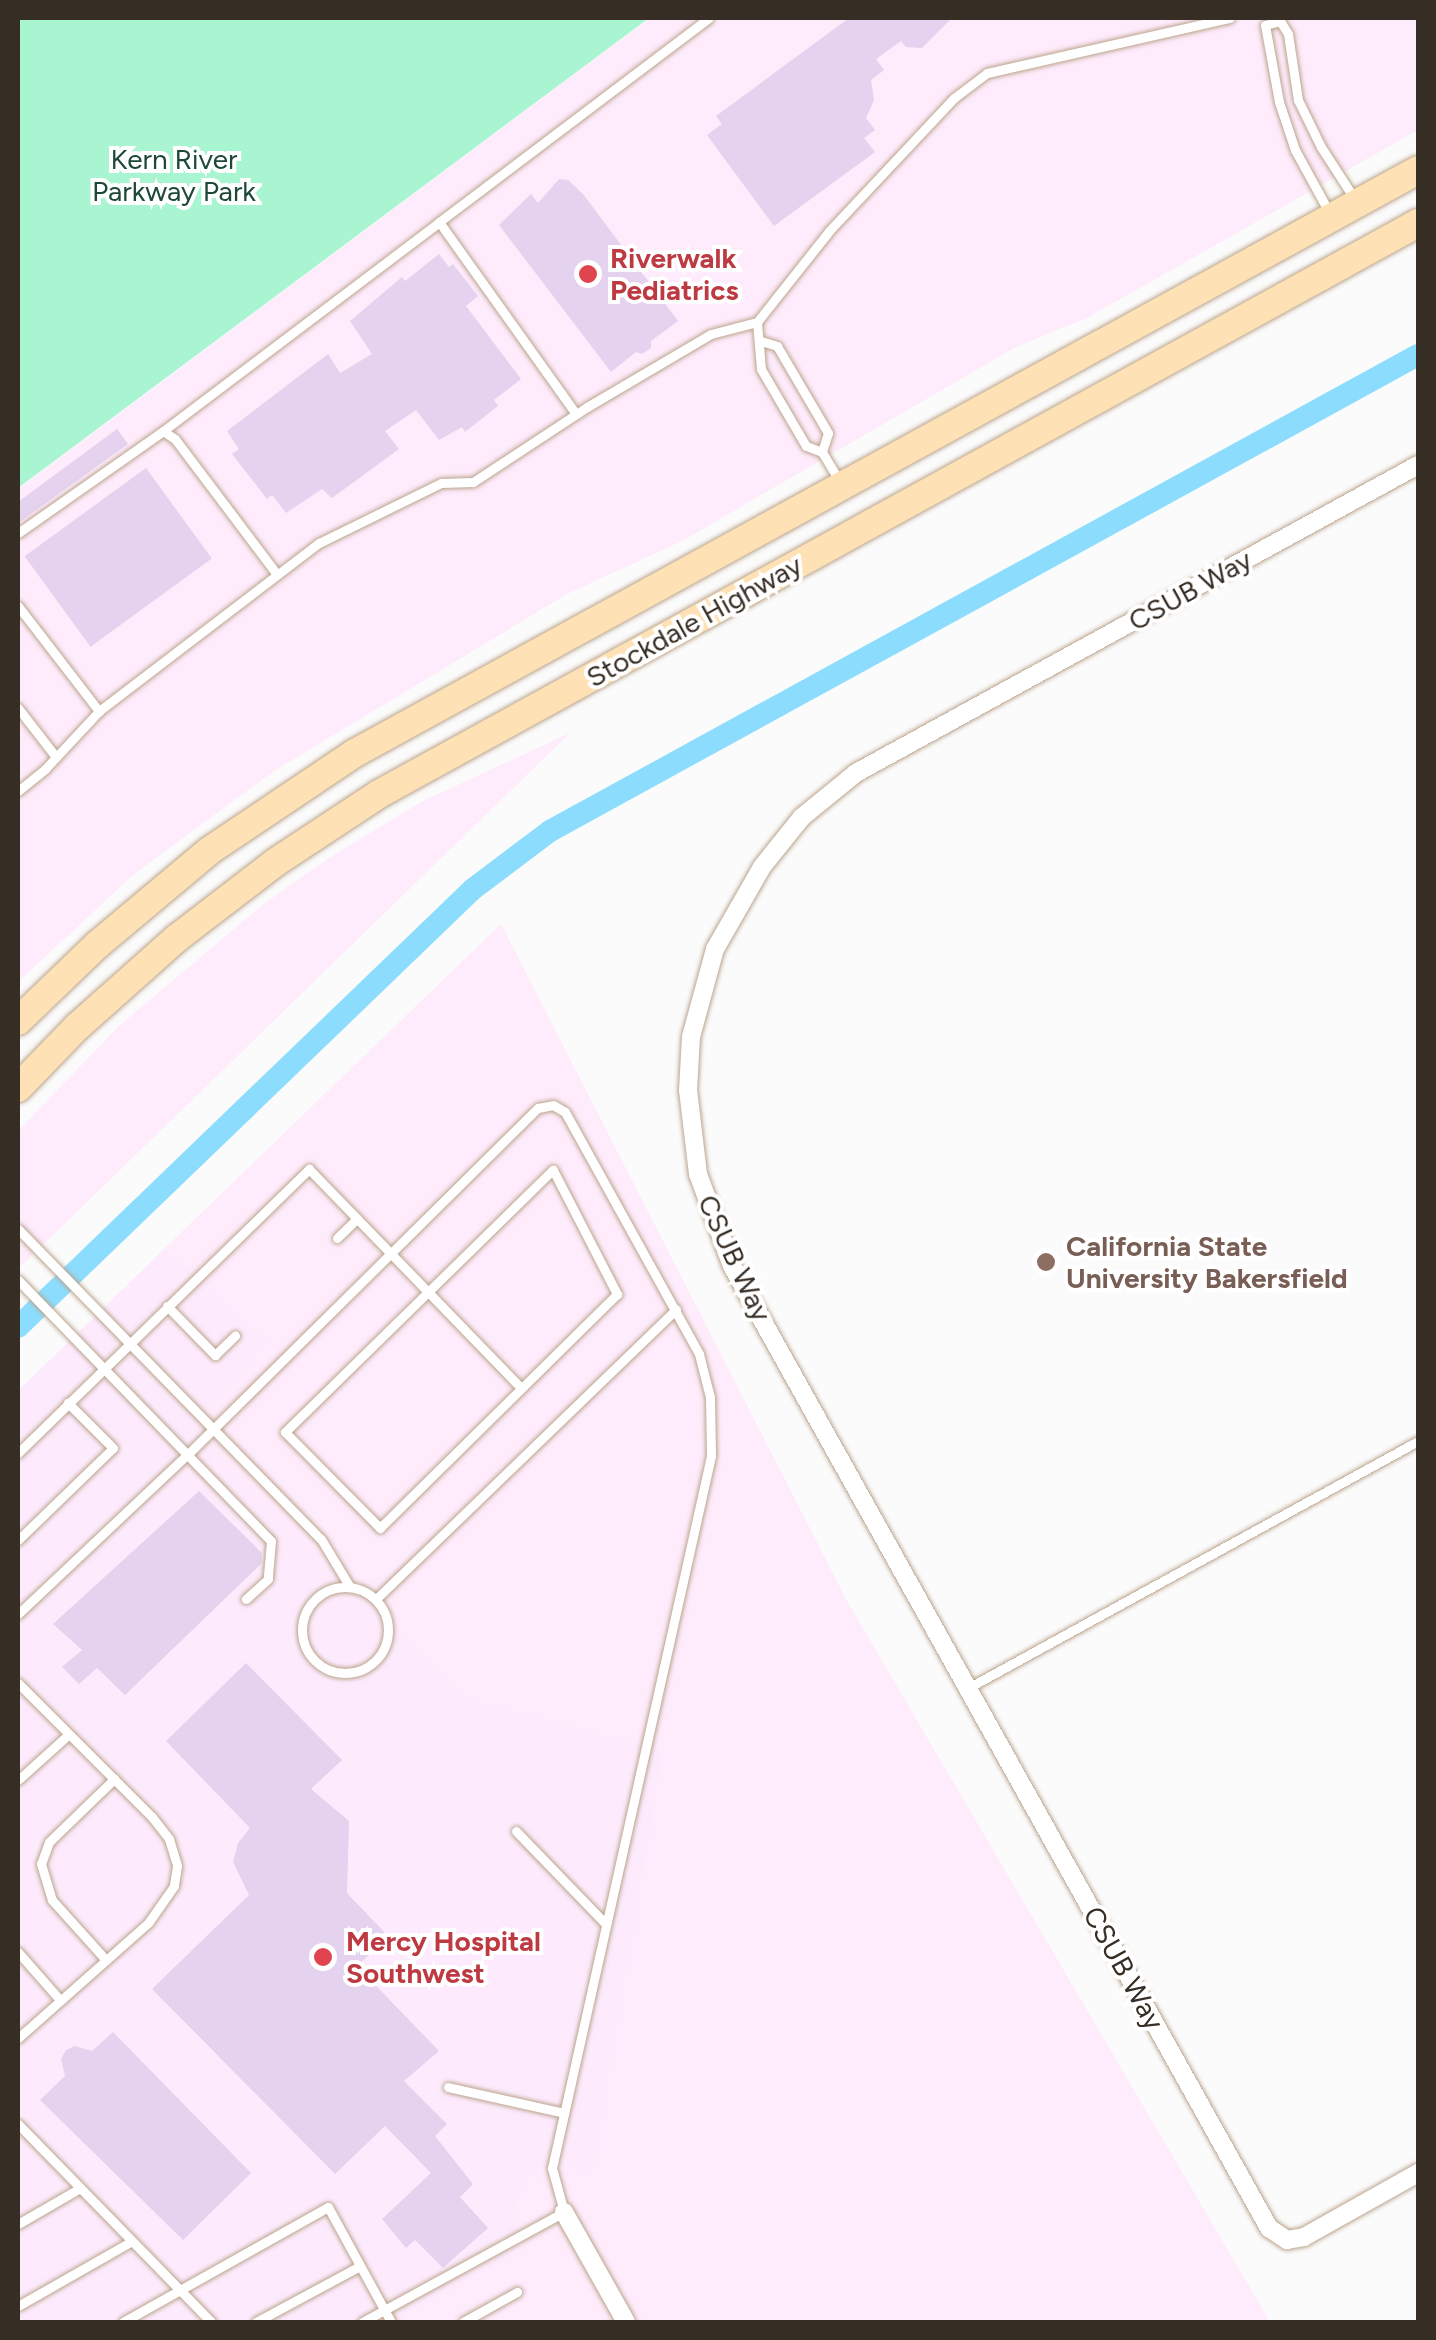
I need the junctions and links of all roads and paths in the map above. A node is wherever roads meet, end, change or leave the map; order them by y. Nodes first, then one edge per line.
1 (709, 18) edge
2 (1230, 18) edge
3 (1276, 20) edge
4 (1418, 170) edge
5 (1358, 203) junction
6 (1332, 218) junction
7 (439, 222) junction
8 (1418, 223) edge
9 (757, 322) junction
10 (761, 341) junction
11 (576, 414) junction
12 (163, 431) junction
13 (822, 452) junction
14 (1418, 466) edge
15 (842, 486) junction
16 (18, 533) edge
17 (276, 573) junction
18 (18, 606) edge
19 (18, 708) edge
20 (98, 711) junction
21 (56, 757) junction
22 (18, 791) edge
23 (18, 1022) edge
24 (18, 1088) edge
25 (357, 1219) junction
26 (18, 1229) edge
27 (338, 1238) dead end
28 (391, 1254) junction
29 (18, 1280) edge
30 (427, 1291) junction
31 (167, 1306) junction
32 (676, 1309) junction
33 (235, 1336) dead end
34 (130, 1343) junction
35 (105, 1368) junction
36 (521, 1388) junction
37 (68, 1403) junction
38 (213, 1430) junction
39 (1418, 1440) edge
40 (18, 1453) edge
41 (189, 1453) junction
42 (18, 1540) edge
43 (350, 1587) junction
44 (246, 1599) dead end
45 (376, 1599) junction
46 (18, 1614) edge
47 (18, 1685) edge
48 (968, 1688) junction
49 (68, 1735) junction
50 (114, 1779) junction
51 (18, 1780) edge
52 (516, 1831) dead end
53 (604, 1922) junction
54 (18, 1952) edge
55 (106, 1960) junction
56 (60, 2000) junction
57 (18, 2038) edge
58 (448, 2087) dead end
59 (564, 2114) junction
60 (18, 2124) edge
61 (1418, 2173) edge
62 (80, 2188) junction
63 (564, 2212) junction
64 (18, 2224) edge
65 (132, 2241) junction
66 (360, 2266) junction
67 (180, 2291) junction
68 (517, 2292) dead end
69 (18, 2306) edge
70 (384, 2310) junction
71 (123, 2322) edge
72 (211, 2322) edge
73 (256, 2322) edge
74 (362, 2322) edge
75 (391, 2322) edge
76 (463, 2322) edge
77 (626, 2322) edge

1 - 7 lane
2 - 9 lane
3 - 5 lane
3 - 6 lane
4 - 5 main road, Stockdale Highway
5 - 6 main road, Stockdale Highway
6 - 15 main road, Stockdale Highway
7 - 11 lane
7 - 12 lane
8 - 24 main road, Stockdale Highway
9 - 10 lane
9 - 11 lane
10 - 13 lane
10 - 13 lane
11 - 17 lane
12 - 16 lane
12 - 17 lane
13 - 15 lane
14 - 48 street, CSUB Way
15 - 23 main road, Stockdale Highway
17 - 20 lane
18 - 20 lane
19 - 21 lane
20 - 21 lane
21 - 22 lane
25 - 27 lane
25 - 28 lane
25 - 31 lane
26 - 34 lane
28 - 30 lane
28 - 32 lane
28 - 38 lane
29 - 35 lane
30 - 36 lane
30 - 36 lane
30 - 36 lane
31 - 33 lane
31 - 34 lane
32 - 45 lane
32 - 53 lane
34 - 35 lane
34 - 38 lane
35 - 37 lane
35 - 41 lane
37 - 40 lane
37 - 42 lane
38 - 41 lane
38 - 43 lane
39 - 48 lane
41 - 44 lane
41 - 46 lane
43 - 45 lane
43 - 45 lane
47 - 49 lane
48 - 61 street, CSUB Way
49 - 50 lane
49 - 51 lane
50 - 55 lane
50 - 55 lane
52 - 53 lane
53 - 59 lane
54 - 56 lane
55 - 56 lane
56 - 57 lane
58 - 59 lane
59 - 63 lane
60 - 62 lane
62 - 64 lane
62 - 65 lane
63 - 70 lane
63 - 77 street
65 - 67 lane
65 - 69 lane
66 - 67 lane
66 - 70 lane
66 - 73 lane
67 - 71 lane
67 - 72 lane
68 - 76 lane
70 - 74 lane
70 - 75 lane

